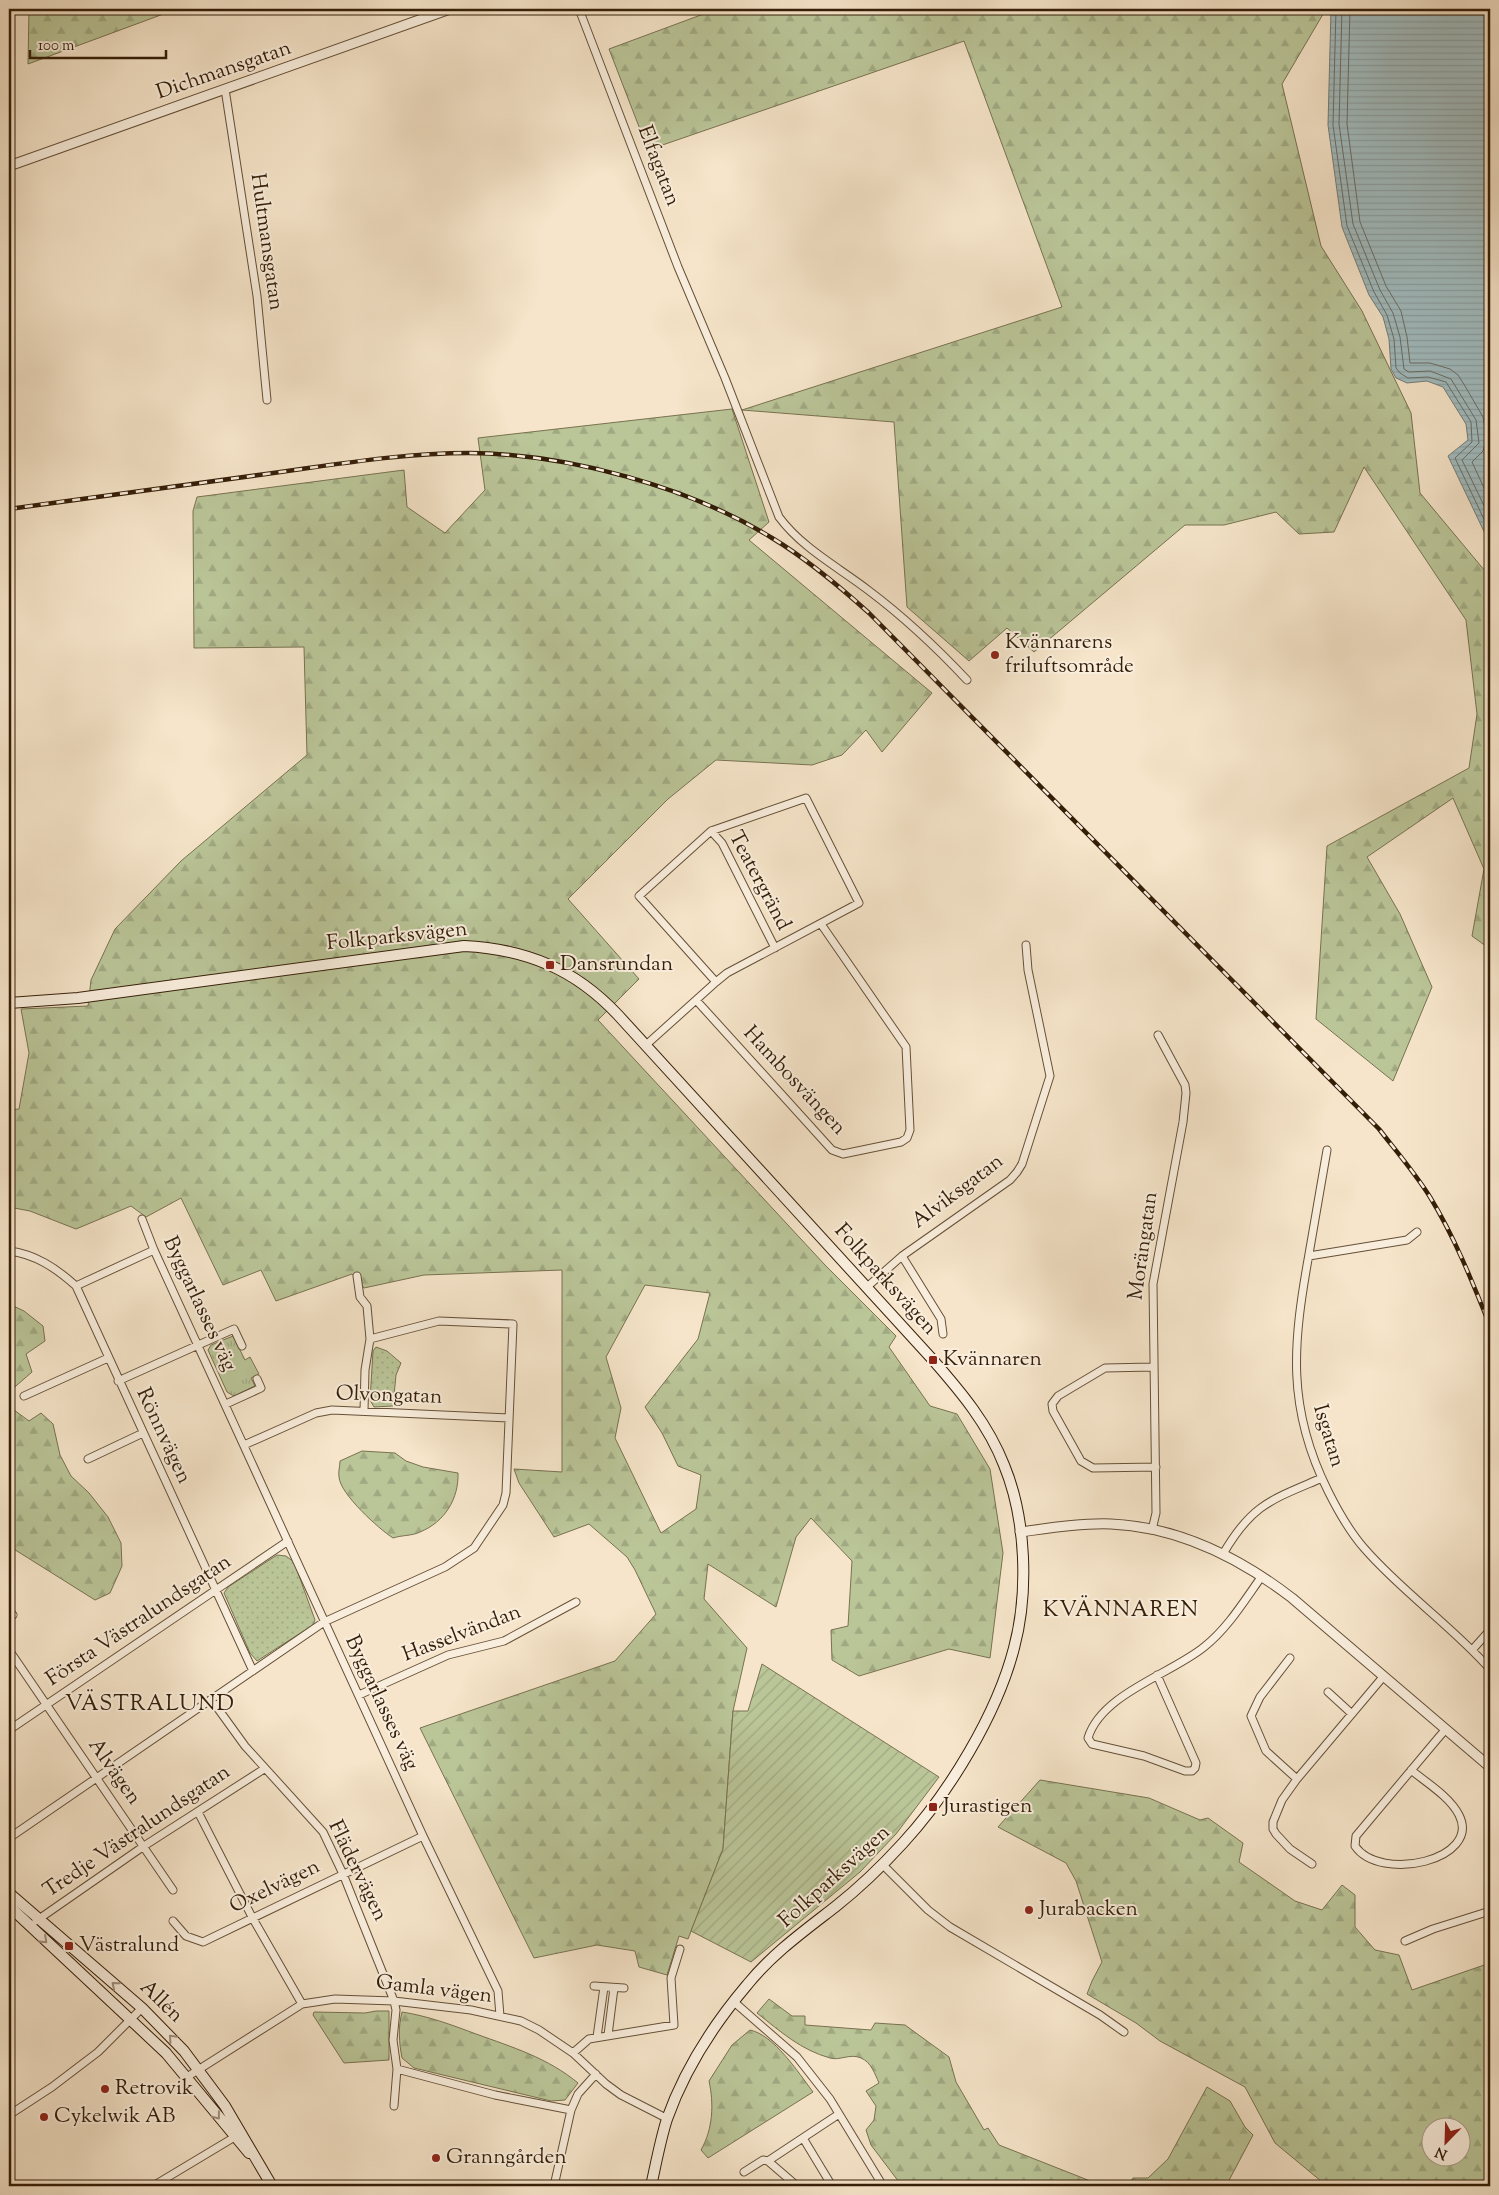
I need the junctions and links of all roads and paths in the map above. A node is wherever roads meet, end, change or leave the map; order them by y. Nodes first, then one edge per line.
1 (450, 9) edge
2 (579, 9) edge
3 (225, 89) junction
4 (9, 166) edge
5 (267, 400) dead end
6 (967, 680) dead end
7 (712, 831) junction
8 (821, 924) junction
9 (1026, 945) dead end
10 (775, 948) junction
11 (716, 982) junction
12 (696, 1000) junction
13 (9, 1003) edge
14 (1158, 1035) dead end
15 (646, 1045) junction
16 (1327, 1150) dead end
17 (142, 1219) dead end
18 (1417, 1232) dead end
19 (9, 1250) edge
20 (154, 1250) junction
21 (902, 1256) junction
22 (1309, 1256) junction
23 (357, 1276) dead end
24 (76, 1286) junction
25 (867, 1287) junction
26 (942, 1334) dead end
27 (370, 1339) junction
28 (198, 1344) junction
29 (242, 1346) dead end
30 (108, 1358) junction
31 (1153, 1367) junction
32 (257, 1379) dead end
33 (118, 1380) junction
34 (24, 1396) dead end
35 (226, 1404) junction
36 (364, 1411) junction
37 (509, 1418) junction
38 (143, 1433) junction
39 (244, 1445) junction
40 (88, 1460) dead end
41 (1156, 1467) junction
42 (1322, 1478) junction
43 (1152, 1530) junction
44 (1020, 1532) junction
45 (288, 1541) junction
46 (1223, 1554) junction
47 (1262, 1576) junction
48 (216, 1589) junction
49 (576, 1602) dead end
50 (324, 1622) junction
51 (1490, 1630) edge
52 (1473, 1649) junction
53 (9, 1650) edge
54 (1290, 1658) dead end
55 (1490, 1669) edge
56 (253, 1671) junction
57 (1157, 1676) junction
58 (1383, 1677) junction
59 (1328, 1692) dead end
60 (359, 1695) junction
61 (211, 1699) junction
62 (46, 1704) junction
63 (1352, 1714) junction
64 (9, 1730) edge
65 (1446, 1730) junction
66 (1490, 1767) edge
67 (264, 1768) junction
68 (1411, 1770) junction
69 (97, 1778) junction
70 (1297, 1779) junction
71 (198, 1812) junction
72 (423, 1836) junction
73 (9, 1838) edge
74 (144, 1846) junction
75 (882, 1864) junction
76 (1312, 1864) dead end
77 (343, 1874) junction
78 (173, 1890) dead end
79 (9, 1893) edge
80 (9, 1906) edge
81 (1490, 1911) edge
82 (252, 1917) junction
83 (173, 1921) dead end
84 (33, 1922) junction
85 (1405, 1941) dead end
86 (680, 1949) dead end
87 (594, 1986) dead end
88 (604, 1987) junction
89 (614, 1988) junction
90 (624, 1988) dead end
91 (394, 2001) junction
92 (733, 2001) junction
93 (302, 2004) junction
94 (142, 2008) junction
95 (500, 2016) junction
96 (131, 2020) junction
97 (1124, 2032) dead end
98 (608, 2036) junction
99 (596, 2037) junction
100 (574, 2053) junction
101 (397, 2069) junction
102 (199, 2070) junction
103 (596, 2074) junction
104 (188, 2077) junction
105 (394, 2106) dead end
106 (571, 2110) junction
107 (839, 2114) junction
108 (9, 2115) edge
109 (668, 2119) junction
110 (238, 2135) junction
111 (803, 2138) junction
112 (768, 2161) junction
113 (744, 2172) dead end
114 (882, 2184) edge
115 (153, 2186) edge
116 (272, 2186) edge
117 (554, 2186) edge
118 (651, 2186) edge
119 (797, 2186) edge
120 (832, 2186) edge
121 (873, 2186) edge

1 - 3 street, Dichmansgatan
2 - 6 street, Elfagatan
3 - 4 street, Dichmansgatan
3 - 5 street, Hultmansgatan
7 - 8 street
7 - 10 street, Teatergränd
7 - 11 street
8 - 10 street
8 - 12 street, Hambosvängen
9 - 21 street, Alviksgatan
10 - 11 street
11 - 12 street
12 - 15 street
13 - 15 main road, Folkparksvägen
14 - 31 street, Morängatan
15 - 25 main road, Folkparksvägen
16 - 22 street, Isgatan
17 - 20 street, Byggarlasses väg
18 - 22 street
19 - 24 street, Rönnvägen
20 - 24 street
20 - 28 street, Byggarlasses väg
21 - 25 street, Alviksgatan
21 - 26 street, Alviksgatan
22 - 42 street, Isgatan
23 - 27 street
24 - 30 street, Rönnvägen
25 - 44 main road, Folkparksvägen
27 - 36 street
27 - 37 street
28 - 29 street
28 - 33 street
28 - 35 street, Byggarlasses väg
30 - 33 street, Rönnvägen
30 - 34 street
31 - 41 street, Morängatan
31 - 41 street
32 - 35 street, Byggarlasses väg
33 - 38 street, Rönnvägen
35 - 39 street, Byggarlasses väg
36 - 37 street, Olvongatan
36 - 39 street, Olvongatan
37 - 50 street
38 - 40 street
38 - 48 street, Rönnvägen
39 - 45 street, Byggarlasses väg
41 - 43 street, Morängatan
42 - 46 street
42 - 52 street, Isgatan
43 - 44 street
43 - 46 street
44 - 75 main road, Folkparksvägen
45 - 48 street, Första Västralundsgatan
45 - 50 street, Byggarlasses väg
46 - 47 street
47 - 57 street
47 - 58 street
48 - 56 street, Rönnvägen
48 - 62 street, Första Västralundsgatan
49 - 60 street, Hasselvändan
50 - 56 street
50 - 60 street, Byggarlasses väg
51 - 52 street
52 - 55 street, Isgatan
53 - 62 street, Alvägen
54 - 70 street
56 - 61 street
57 - 57 street
58 - 63 street
58 - 65 street
59 - 63 street
60 - 72 street, Byggarlasses väg
61 - 67 street, Flädervägen
61 - 69 street
62 - 64 street, Första Västralundsgatan
62 - 69 street, Alvägen
63 - 70 street
65 - 66 street
65 - 68 street
67 - 71 street, Tredje Västralundsgatan
67 - 77 street, Flädervägen
68 - 68 street
69 - 73 street
69 - 74 street, Alvägen
70 - 76 street
71 - 74 street, Tredje Västralundsgatan
71 - 82 street
72 - 77 street, Oxelvägen
72 - 95 street, Byggarlasses väg
74 - 78 street, Alvägen
74 - 84 street, Tredje Västralundsgatan
75 - 92 main road, Folkparksvägen
75 - 97 street
77 - 82 street, Oxelvägen
77 - 91 street, Flädervägen
79 - 84 main road, Allén
80 - 84 main road, Allén
81 - 85 street
82 - 83 street, Oxelvägen
82 - 93 street
94 -> 84 main road, Allén
84 -> 96 main road, Allén
86 - 98 street
87 - 88 street
88 - 89 street
88 - 99 street
89 - 90 street
89 - 98 street
91 - 93 street, Gamla vägen
91 - 95 street, Gamla vägen
91 - 101 street, Flädervägen
92 - 107 street
92 - 109 main road, Folkparksvägen
93 - 102 street, Gamla vägen
94 - 96 street
102 -> 94 main road, Allén
95 - 100 street, Gamla vägen
96 - 104 main road, Allén
96 - 108 street
98 - 99 street
99 - 100 street
100 - 103 street, Gamla vägen
101 - 105 street, Flädervägen
101 - 106 street
102 - 104 street, Gamla vägen
102 - 110 main road, Allén
103 - 106 street
103 - 109 street, Gamla vägen
104 -> 110 main road, Allén
106 - 117 street
107 - 111 street
107 - 114 street
109 - 118 main road, Folkparksvägen
110 - 115 street
110 - 116 main road, Allén
111 - 112 street
111 - 120 street
112 - 113 street
112 - 119 street
114 - 121 street

